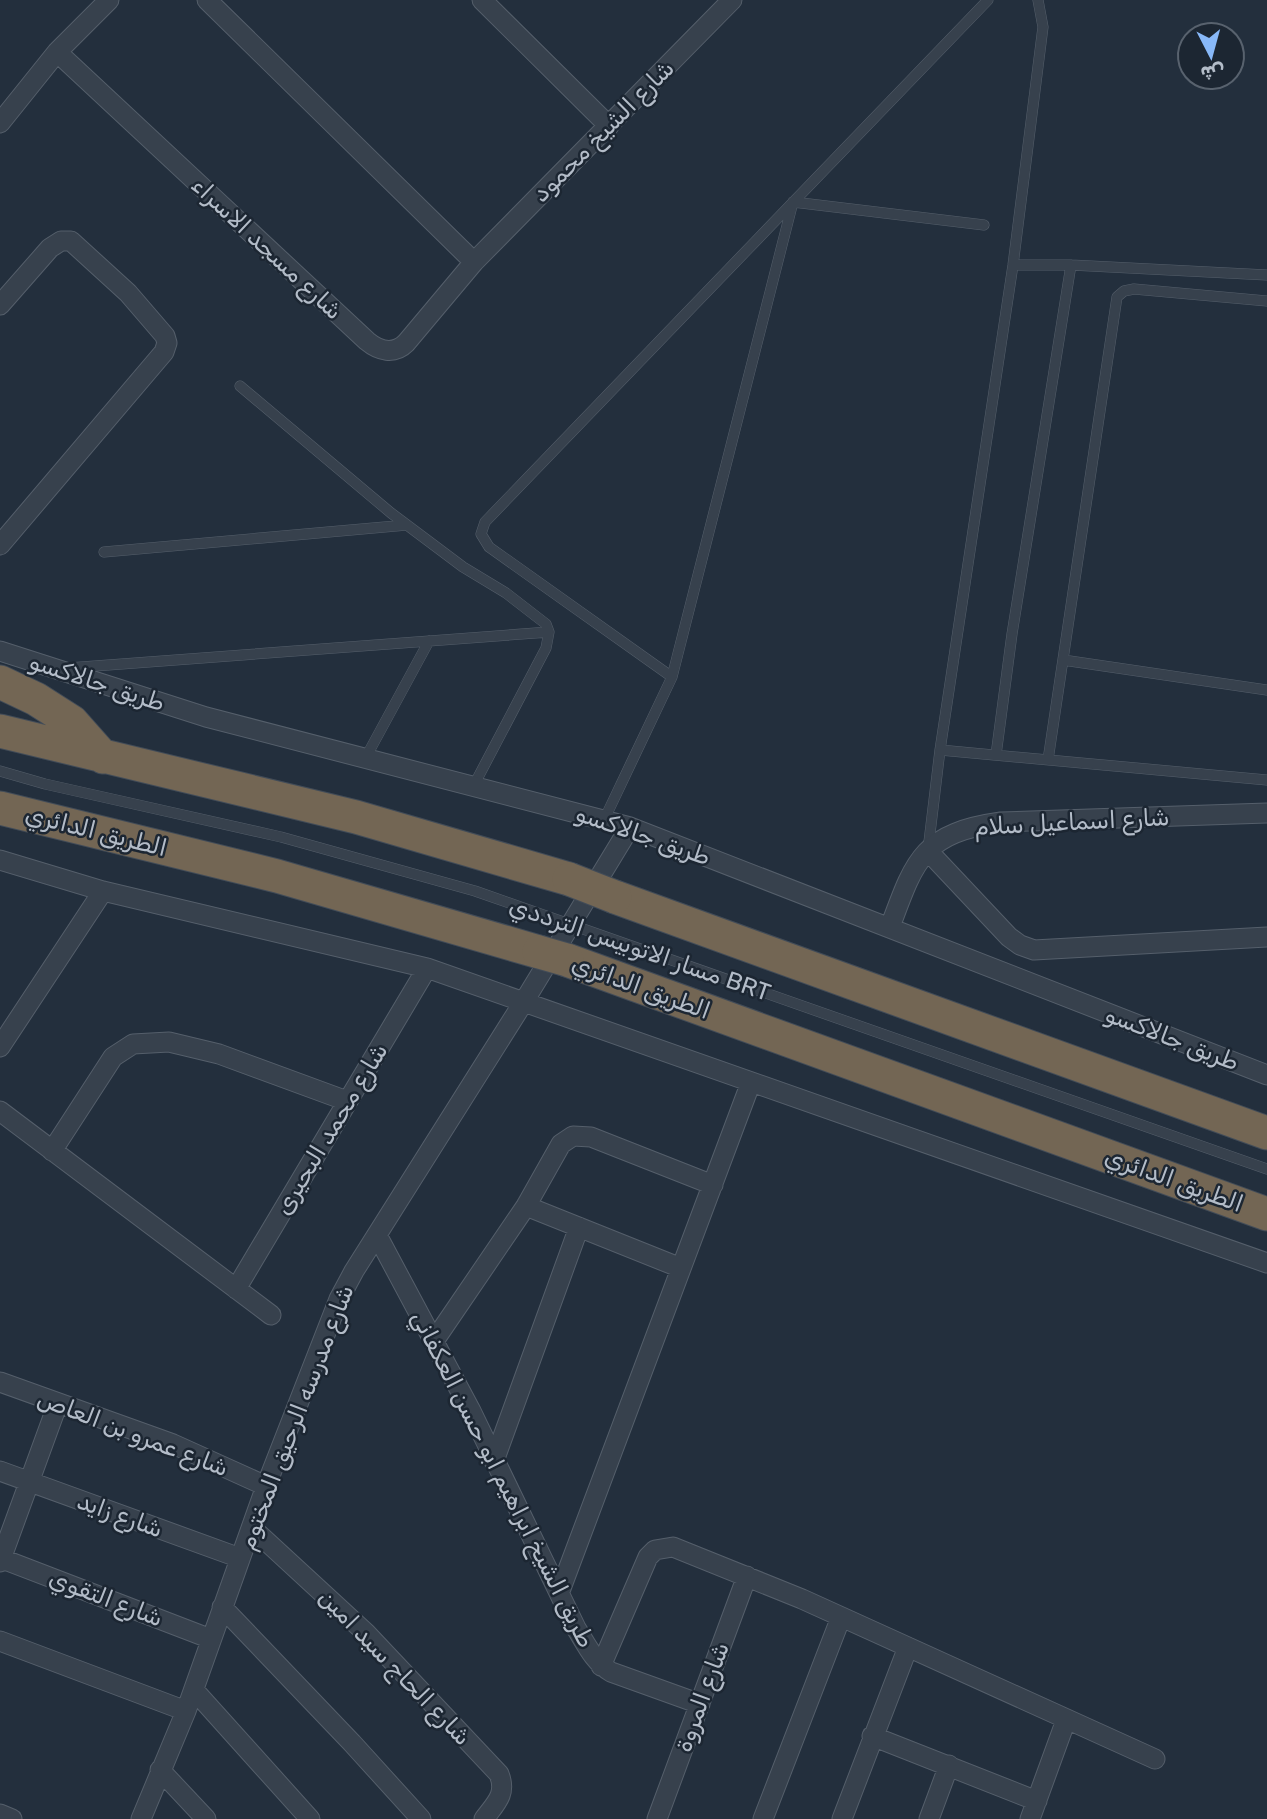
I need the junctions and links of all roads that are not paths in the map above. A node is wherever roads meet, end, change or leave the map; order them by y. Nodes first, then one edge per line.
1 (109, 0) edge
2 (207, 0) edge
3 (482, 0) edge
4 (732, 0) edge
5 (988, 0) edge
6 (1038, 0) edge
7 (57, 52) junction
8 (0, 123) edge
9 (609, 126) junction
10 (793, 202) junction
11 (984, 225) dead end
12 (474, 262) junction
13 (1013, 265) junction
14 (1071, 265) junction
15 (1267, 275) edge
16 (1267, 301) edge
17 (0, 304) edge
18 (240, 386) dead end
19 (407, 525) junction
20 (0, 545) edge
21 (104, 552) dead end
22 (549, 632) junction
23 (429, 640) junction
24 (0, 651) edge
25 (1063, 660) junction
26 (54, 669) junction
27 (672, 677) junction
28 (0, 682) edge
29 (1267, 690) edge
30 (0, 731) edge
31 (940, 750) junction
32 (996, 755) junction
33 (103, 757) junction
34 (366, 757) junction
35 (1048, 760) junction
36 (0, 771) edge
37 (1267, 780) edge
38 (474, 785) junction
39 (0, 808) edge
40 (1267, 813) edge
41 (604, 820) junction
42 (630, 827) junction
43 (928, 850) junction
44 (0, 860) edge
45 (103, 891) junction
46 (890, 927) junction
47 (1267, 937) edge
48 (427, 968) junction
49 (523, 1003) junction
50 (0, 1047) edge
51 (1267, 1075) edge
52 (751, 1082) junction
53 (347, 1101) junction
54 (0, 1111) edge
55 (1267, 1133) edge
56 (52, 1151) junction
57 (1267, 1169) edge
58 (713, 1185) junction
59 (526, 1206) junction
60 (1267, 1214) edge
61 (579, 1227) junction
62 (377, 1235) junction
63 (1267, 1263) edge
64 (681, 1268) junction
65 (236, 1289) junction
66 (271, 1315) dead end
67 (434, 1341) junction
68 (0, 1382) edge
69 (58, 1403) junction
70 (494, 1461) junction
71 (0, 1471) edge
72 (29, 1483) junction
73 (266, 1486) junction
74 (252, 1528) junction
75 (240, 1558) junction
76 (0, 1559) edge
77 (747, 1576) junction
78 (560, 1591) junction
79 (222, 1607) junction
80 (841, 1616) junction
81 (211, 1639) junction
82 (0, 1641) edge
83 (908, 1647) junction
84 (601, 1666) junction
85 (194, 1690) junction
86 (699, 1704) junction
87 (186, 1712) junction
88 (1066, 1720) junction
89 (872, 1736) junction
90 (1155, 1759) dead end
91 (949, 1765) junction
92 (160, 1770) junction
93 (0, 1814) edge
94 (1034, 1814) edge
95 (12, 1819) edge
96 (141, 1819) edge
97 (206, 1819) edge
98 (310, 1819) edge
99 (421, 1819) edge
100 (484, 1819) edge
101 (657, 1819) edge
102 (763, 1819) edge
103 (842, 1819) edge
104 (929, 1819) edge

1 - 7 street
2 - 12 street
3 - 9 street
4 - 9 street, شارع الشيخ محمود
5 - 10 lane
6 - 13 lane
7 - 8 street
7 - 12 street, شارع مسجد الاسراء
9 - 12 street, شارع الشيخ محمود
10 - 11 lane
10 - 27 lane
10 - 27 lane
13 - 14 lane
13 - 31 lane
14 - 15 lane
14 - 32 lane
16 - 25 lane
17 - 20 street
18 - 19 lane
19 - 21 lane
19 - 22 lane
22 - 23 lane
22 - 38 lane
23 - 26 lane
23 - 34 lane
24 - 26 street, طريق جالاكسو
25 - 29 lane
25 - 35 lane
26 - 34 street, طريق جالاكسو
27 - 41 lane
28 - 33 highway
30 - 33 highway
31 - 32 lane
31 - 43 lane
32 - 35 lane
33 - 55 highway, bridge
34 - 38 street, طريق جالاكسو
35 - 37 lane
36 - 57 lane, مسار الاتوبيس الترددي BRT
38 - 41 street, طريق جالاكسو
39 - 60 highway, الطريق الدائري
40 - 43 street, شارع اسماعيل سلام
41 - 42 street, طريق جالاكسو
42 - 46 street, طريق جالاكسو
42 - 49 street, شارع مدرسه الرحيق المختوم
43 - 46 street, شارع اسماعيل سلام
43 - 47 street
44 - 45 street
45 - 48 street
45 - 50 street
46 - 51 street, طريق جالاكسو
48 - 49 street
48 - 53 street, شارع محمد البحيرى
49 - 52 street
49 - 62 street, شارع مدرسه الرحيق المختوم
52 - 58 street
52 - 63 street
53 - 56 street
53 - 65 street, شارع محمد البحيرى
54 - 56 street
56 - 65 street
58 - 59 street
58 - 64 street
59 - 61 street
59 - 67 street
61 - 64 street
61 - 70 street
62 - 67 street, طريق الشيخ ابراهيم ابو حسن العكفاني
62 - 73 street, شارع مدرسه الرحيق المختوم
64 - 78 street
65 - 66 street
67 - 70 street, طريق الشيخ ابراهيم ابو حسن العكفاني
68 - 69 street, شارع عمرو بن العاص
69 - 72 street
69 - 73 street, شارع عمرو بن العاص
70 - 78 street, طريق الشيخ ابراهيم ابو حسن العكفاني
71 - 72 street, شارع زايد
72 - 75 street, شارع زايد
72 - 76 street
73 - 74 street, شارع مدرسه الرحيق المختوم
74 - 75 street, شارع مدرسه الرحيق المختوم
74 - 100 street, شارع الحاج سيد امين
75 - 79 street, شارع مدرسه الرحيق المختوم
76 - 81 street, شارع التقوي
77 - 80 street
77 - 84 street
77 - 86 street, شارع المروة
78 - 84 street, طريق الشيخ ابراهيم ابو حسن العكفاني
79 - 81 street, شارع مدرسه الرحيق المختوم
79 - 99 street
80 - 83 street
80 - 102 street
81 - 85 street, شارع مدرسه الرحيق المختوم
82 - 87 street
83 - 88 street
83 - 89 street
84 - 86 street, طريق الشيخ ابراهيم ابو حسن العكفاني
85 - 87 street, شارع مدرسه الرحيق المختوم
85 - 98 street
86 - 101 street, شارع المروة
87 - 92 street, شارع مدرسه الرحيق المختوم
88 - 90 street
88 - 94 street
89 - 91 street
89 - 103 street
91 - 94 street
91 - 104 street
92 - 96 street, شارع مدرسه الرحيق المختوم
92 - 97 street
93 - 95 street

